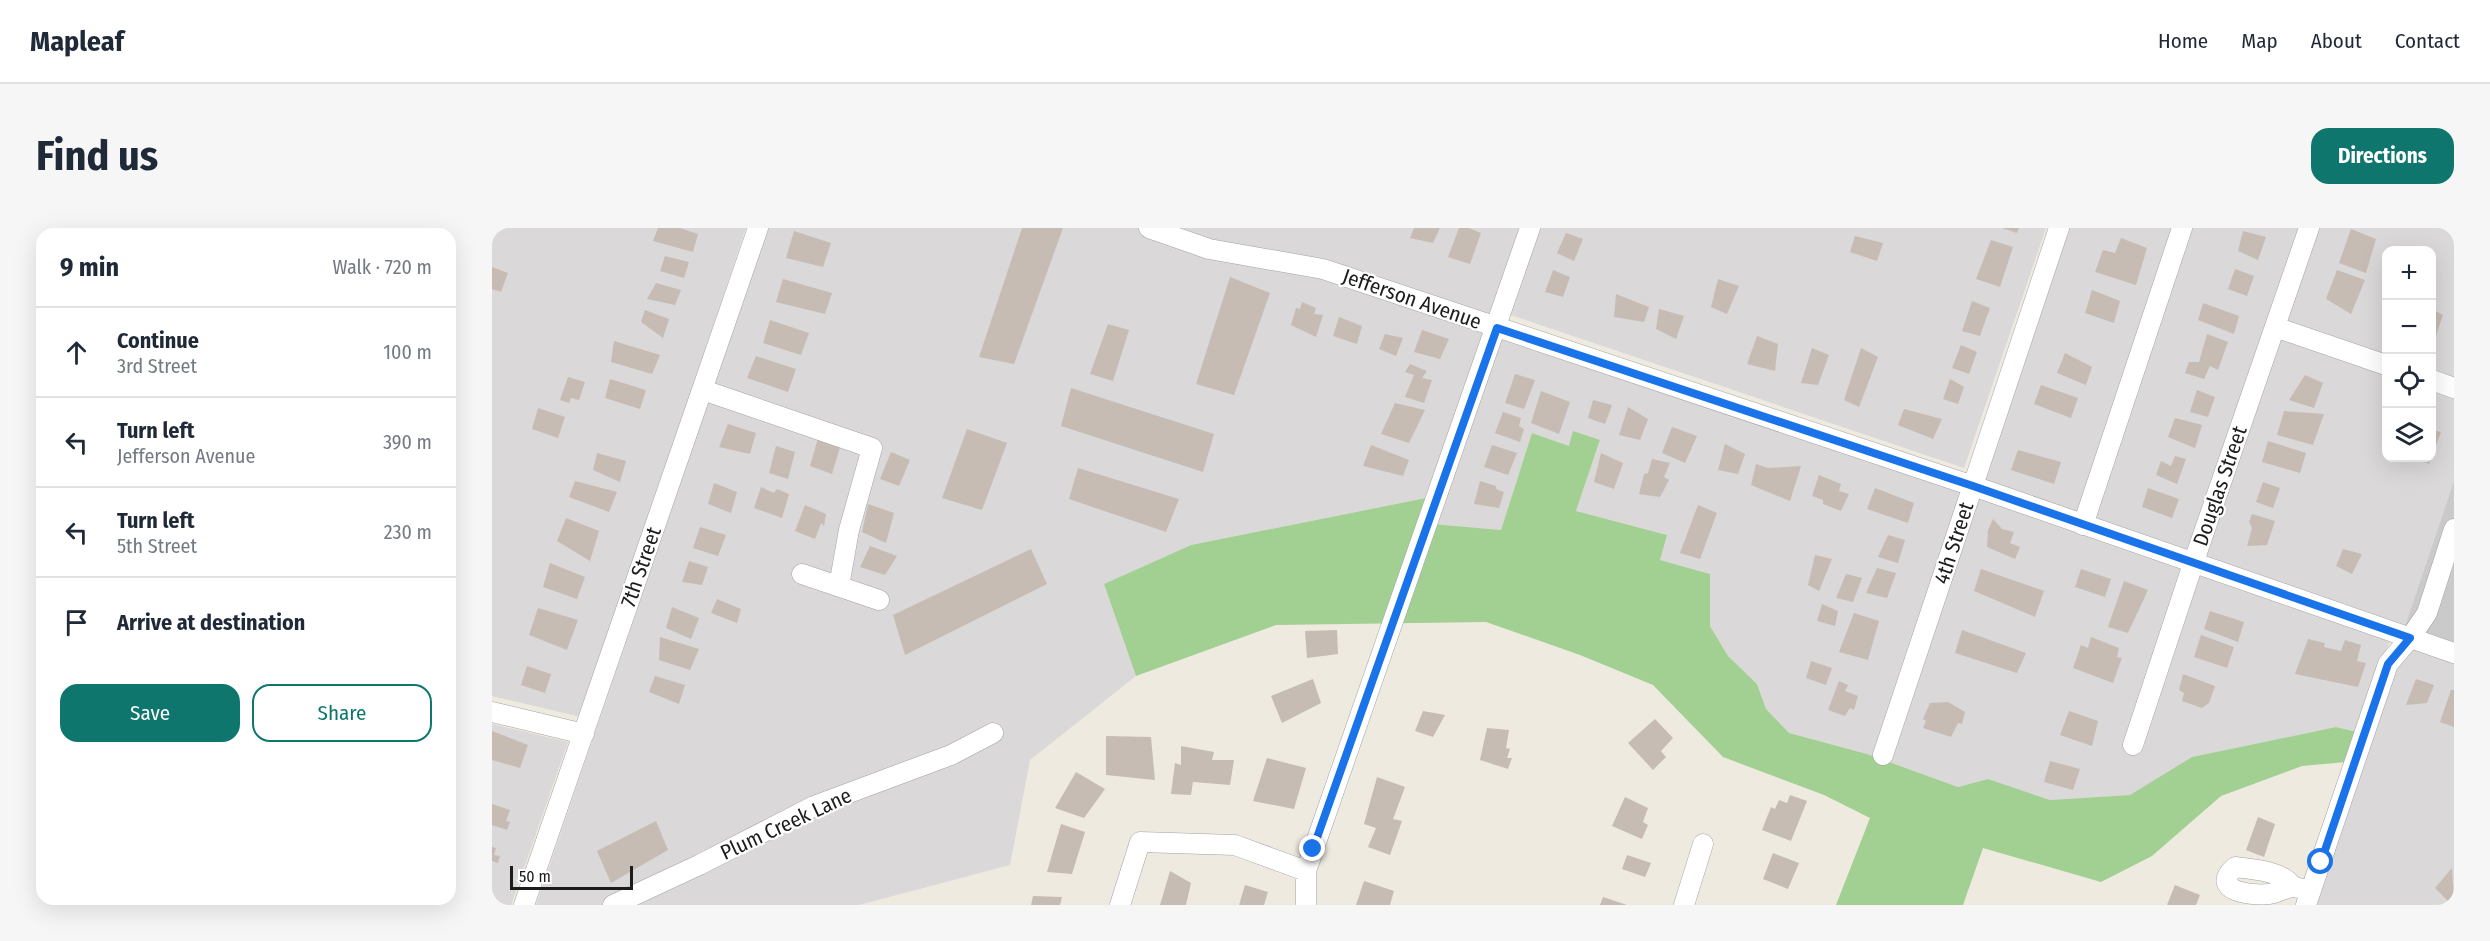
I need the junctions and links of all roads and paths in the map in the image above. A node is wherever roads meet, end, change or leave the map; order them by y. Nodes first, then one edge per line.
1 (758, 228) edge
2 (1149, 228) edge
3 (1530, 228) edge
4 (2059, 228) edge
5 (2182, 228) edge
6 (2309, 228) edge
7 (1185, 234) edge
8 (2275, 327) junction
9 (1497, 328) junction
10 (2382, 364) edge
11 (2436, 381) edge
12 (2454, 388) edge
13 (703, 390) junction
14 (1973, 486) junction
15 (2083, 525) junction
16 (2454, 529) edge
17 (2194, 561) junction
18 (802, 574) dead end
19 (839, 586) junction
20 (879, 600) dead end
21 (2410, 638) junction
22 (2454, 653) edge
23 (492, 712) edge
24 (993, 733) dead end
25 (584, 734) junction
26 (2133, 746) dead end
27 (1883, 755) dead end
28 (1704, 844) dead end
29 (1306, 871) junction
30 (2303, 894) edge
31 (524, 905) edge
32 (612, 905) edge
33 (1120, 905) edge
34 (1306, 905) edge
35 (1683, 905) edge

1 - 13 street, 7th Street
2 - 7 street, Jefferson Avenue
3 - 9 street
4 - 14 street, 4th Street
5 - 15 street
6 - 8 street, Douglas Street
7 - 9 street, Jefferson Avenue
8 - 10 street
8 - 17 street, Douglas Street
9 - 14 street, Jefferson Avenue
9 - 29 street
11 - 12 street
13 - 19 street
13 - 25 street, 7th Street
14 - 15 street, Jefferson Avenue
14 - 27 street, 4th Street
15 - 17 street, Jefferson Avenue
16 - 21 street
17 - 21 street, Jefferson Avenue
17 - 26 street, Douglas Street
18 - 19 street
19 - 20 street
21 - 22 street, Jefferson Avenue
21 - 30 street
23 - 25 street
24 - 32 street, Plum Creek Lane
25 - 31 street, 7th Street
28 - 35 street
29 - 33 street
29 - 34 street

